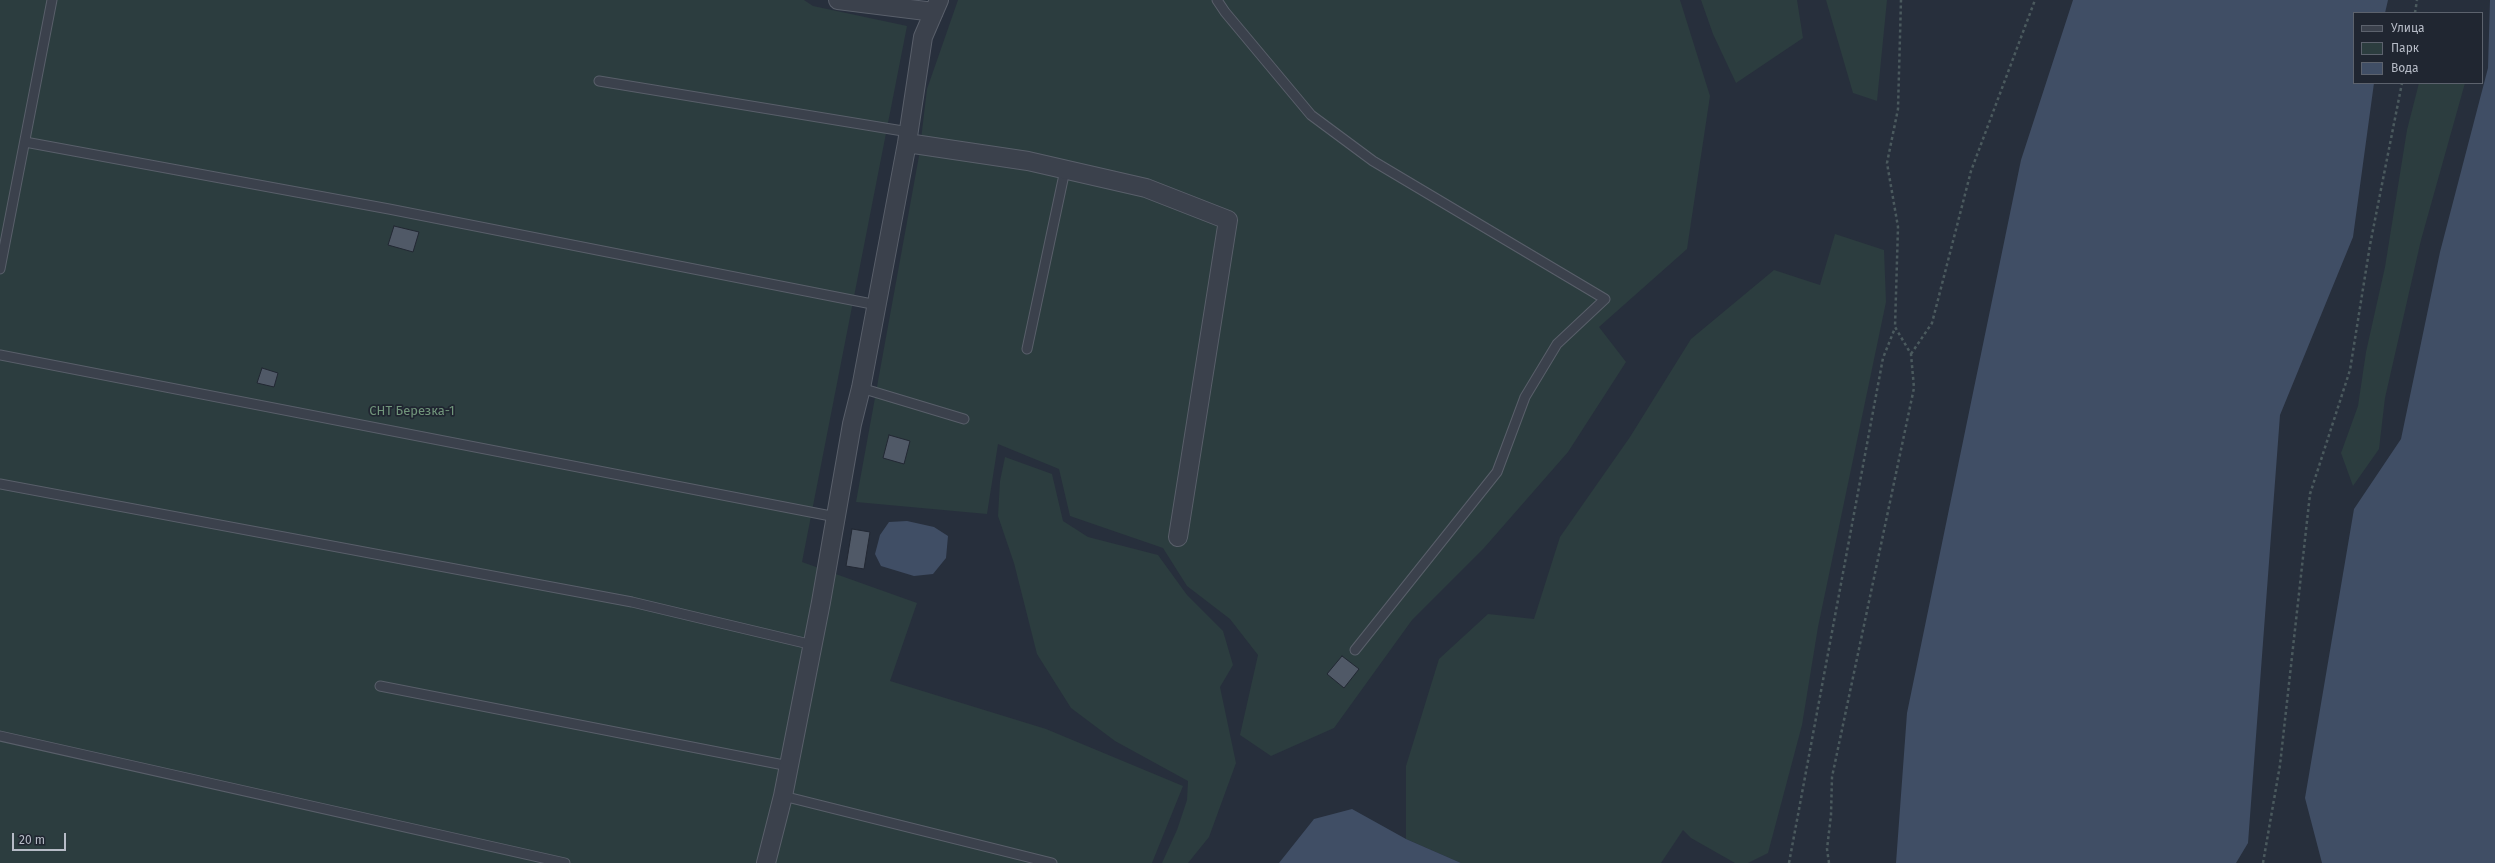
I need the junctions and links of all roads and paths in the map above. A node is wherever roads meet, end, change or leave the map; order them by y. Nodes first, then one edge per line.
1 (52, 0) edge
2 (838, 0) edge
3 (1217, 0) edge
4 (1901, 0) edge
5 (2035, 0) edge
6 (2417, 0) edge
7 (936, 6) edge
8 (2415, 12) edge
9 (599, 81) dead end
10 (2402, 84) edge
11 (908, 137) junction
12 (25, 142) junction
13 (1065, 170) junction
14 (0, 269) edge
15 (877, 305) junction
16 (1895, 327) junction
17 (1027, 349) dead end
18 (1911, 354) junction
19 (0, 355) edge
20 (861, 388) junction
21 (964, 419) dead end
22 (0, 484) edge
23 (836, 516) junction
24 (1178, 537) dead end
25 (813, 645) junction
26 (1355, 650) dead end
27 (380, 686) dead end
28 (0, 736) edge
29 (789, 766) junction
30 (783, 796) junction
31 (565, 863) edge
32 (766, 863) edge
33 (1052, 863) edge
34 (1789, 863) edge
35 (1829, 863) edge
36 (2263, 863) edge

1 - 12 lane
2 - 7 street
3 - 26 lane
4 - 16 path
5 - 18 path
6 - 8 path
7 - 11 street
9 - 11 lane
10 - 36 path
11 - 13 street
11 - 15 street
12 - 14 lane
12 - 15 lane
13 - 17 lane
13 - 24 street
15 - 20 street
16 - 18 path
16 - 34 path
18 - 35 path
19 - 23 lane
20 - 21 lane
20 - 23 street
22 - 25 lane
23 - 25 street
25 - 29 street
27 - 29 lane
28 - 31 lane
29 - 30 street
30 - 32 street
30 - 33 lane

